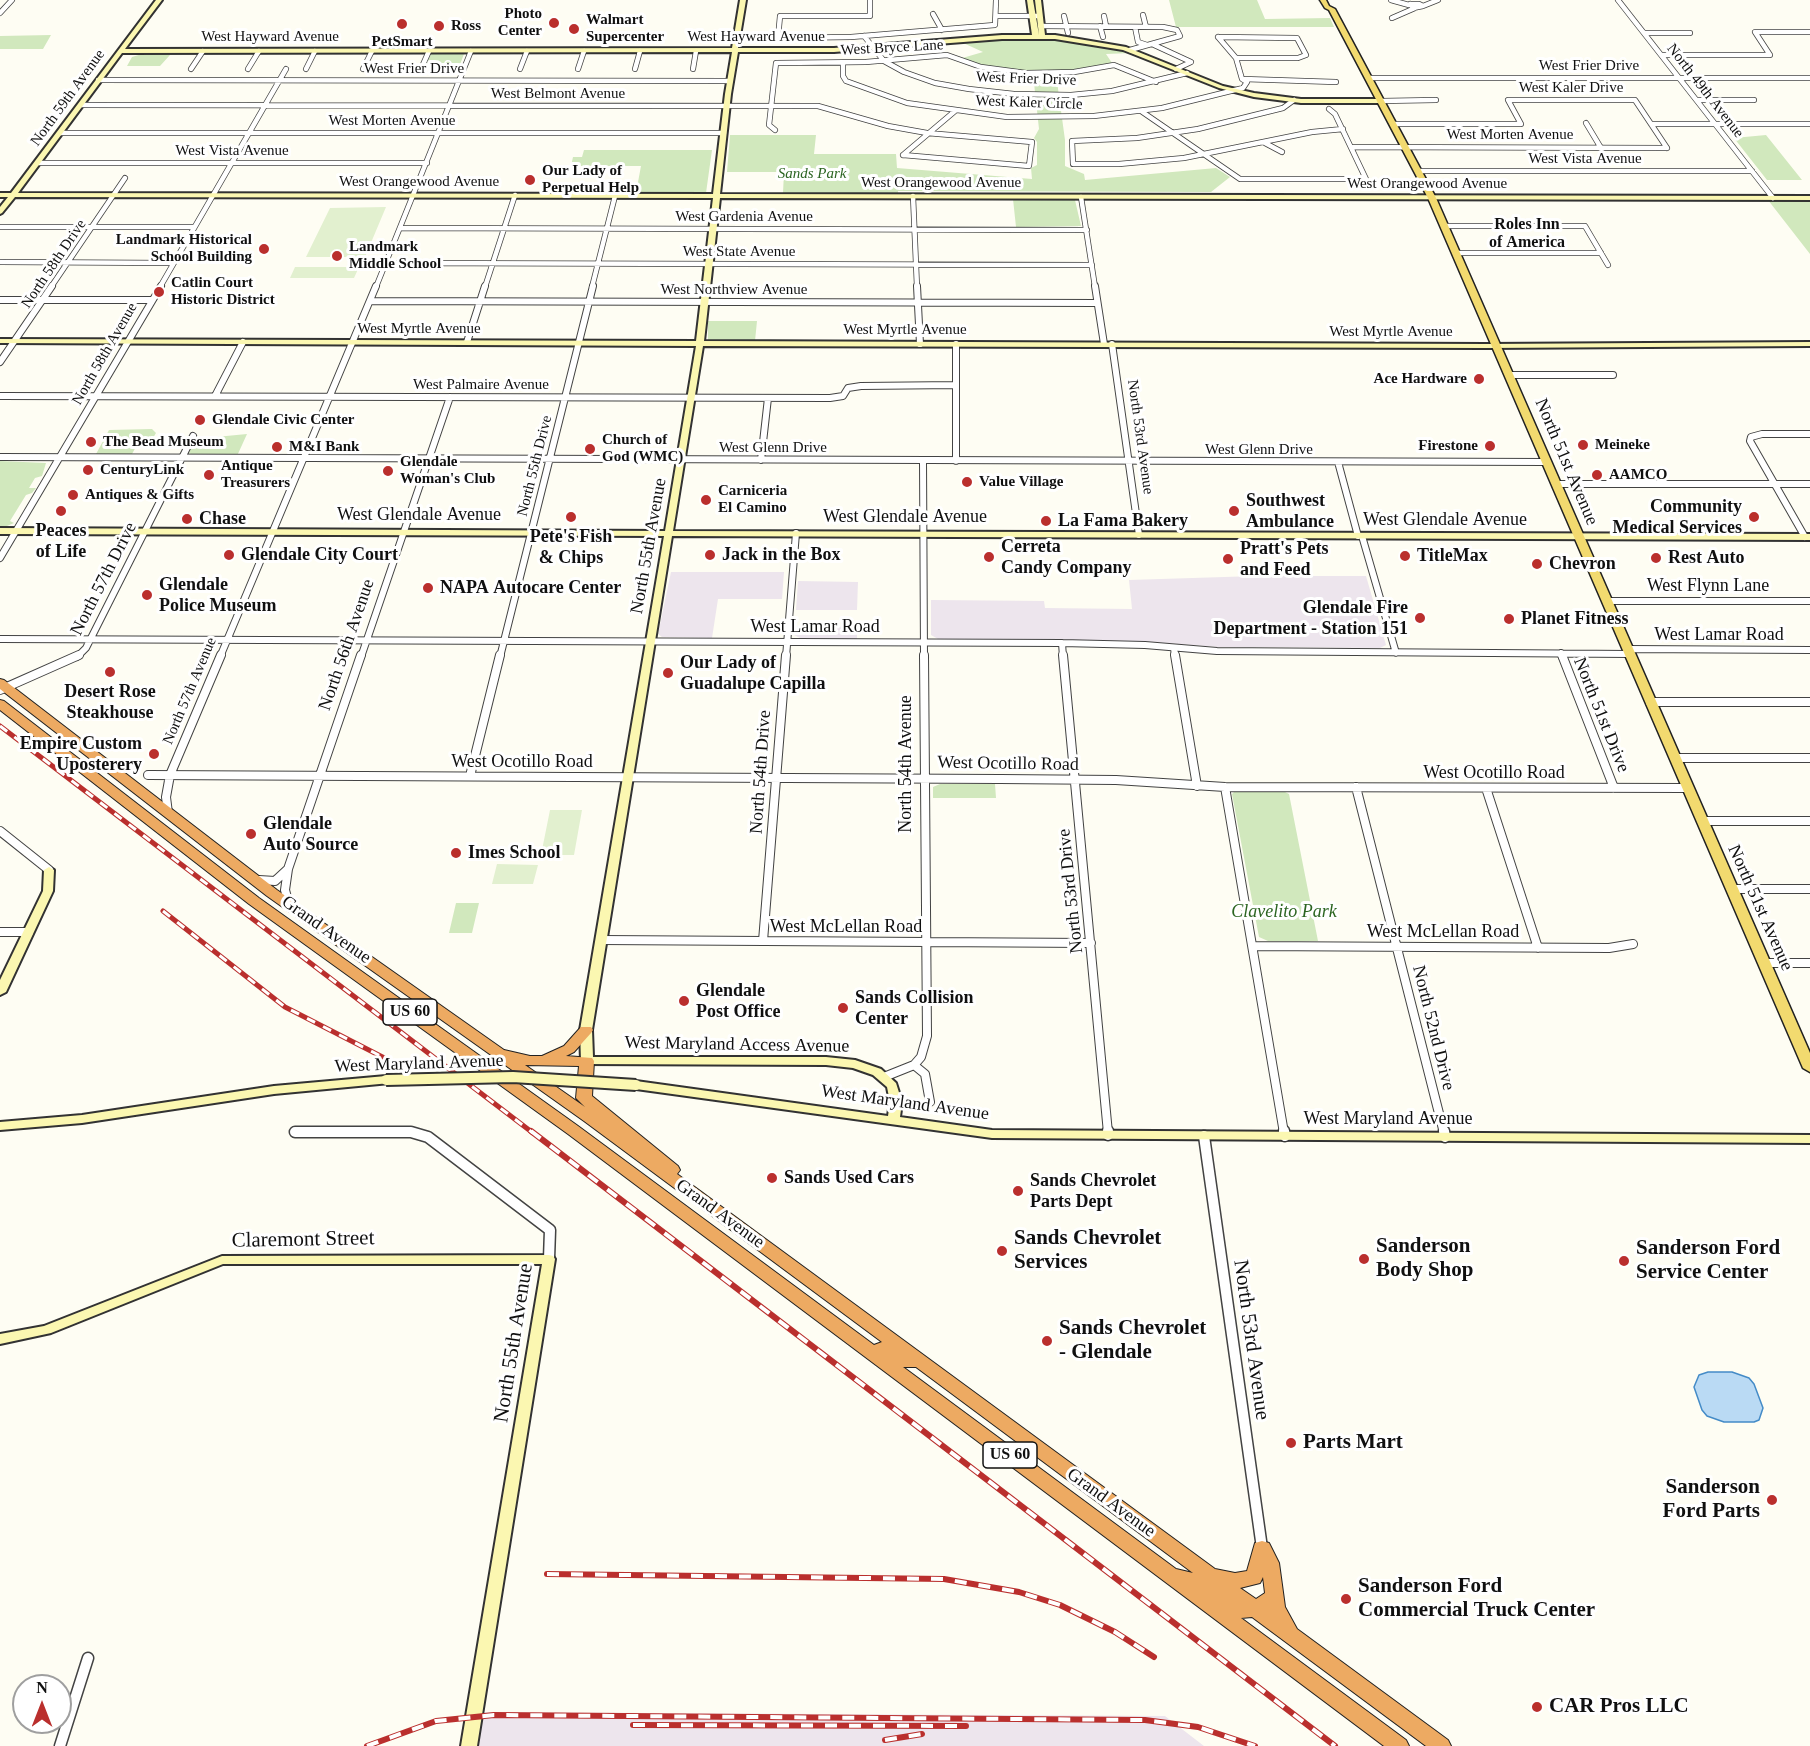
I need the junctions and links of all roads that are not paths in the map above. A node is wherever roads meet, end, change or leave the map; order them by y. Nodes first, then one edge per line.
1 (12, 0) edge
2 (159, 0) edge
3 (743, 0) edge
4 (870, 0) edge
5 (996, 0) edge
6 (1030, 0) edge
7 (1038, 0) edge
8 (1323, 0) edge
9 (1332, 0) edge
10 (1391, 0) edge
11 (1438, 0) edge
12 (1618, 0) edge
13 (1409, 5) junction
14 (1423, 6) junction
15 (1415, 8) junction
16 (1332, 9) junction
17 (0, 13) edge
18 (933, 14) dead end
19 (1143, 15) dead end
20 (997, 16) junction
21 (1032, 16) junction
22 (1040, 16) junction
23 (1064, 16) dead end
24 (1104, 16) dead end
25 (1392, 18) dead end
26 (1041, 26) junction
27 (1067, 26) junction
28 (1103, 26) junction
29 (1135, 27) junction
30 (1146, 27) junction
31 (942, 30) junction
32 (1810, 32) edge
33 (1068, 33) dead end
34 (1645, 33) junction
35 (1690, 33) dead end
36 (864, 36) junction
37 (1039, 36) junction
38 (1103, 37) dead end
39 (1150, 45) junction
40 (872, 48) junction
41 (1131, 50) junction
42 (120, 51) junction
43 (203, 51) junction
44 (259, 51) junction
45 (315, 51) junction
46 (372, 51) junction
47 (429, 51) junction
48 (471, 51) junction
49 (527, 51) junction
50 (584, 51) junction
51 (640, 51) junction
52 (696, 51) junction
53 (735, 51) junction
54 (1662, 55) junction
55 (1236, 58) junction
56 (884, 61) junction
57 (843, 63) junction
58 (191, 69) dead end
59 (248, 69) dead end
60 (286, 69) dead end
61 (306, 69) dead end
62 (363, 69) dead end
63 (420, 69) dead end
64 (520, 69) dead end
65 (578, 69) dead end
66 (635, 69) dead end
67 (693, 69) dead end
68 (1176, 69) junction
69 (1187, 74) junction
70 (1368, 78) junction
71 (1680, 78) junction
72 (1810, 78) edge
73 (1242, 79) junction
74 (98, 80) junction
75 (279, 81) junction
76 (460, 81) junction
77 (730, 81) junction
78 (1156, 82) junction
79 (1336, 82) dead end
80 (1232, 90) junction
81 (1294, 100) junction
82 (1436, 100) dead end
83 (1697, 100) junction
84 (1754, 100) dead end
85 (1381, 101) junction
86 (81, 105) junction
87 (265, 105) junction
88 (450, 106) junction
89 (727, 106) junction
90 (771, 106) junction
91 (1329, 109) dead end
92 (955, 111) junction
93 (1141, 111) junction
94 (1586, 123) dead end
95 (1393, 124) junction
96 (1651, 124) junction
97 (1715, 124) junction
98 (1810, 124) edge
99 (1343, 129) junction
100 (775, 130) dead end
101 (60, 133) junction
102 (249, 133) junction
103 (439, 133) junction
104 (724, 133) junction
105 (927, 133) junction
106 (1175, 133) junction
107 (1265, 143) junction
108 (1352, 147) junction
109 (1405, 147) junction
110 (1602, 148) junction
111 (1282, 152) dead end
112 (1206, 155) junction
113 (37, 163) junction
114 (231, 163) junction
115 (427, 163) junction
116 (1418, 171) junction
117 (1752, 171) junction
118 (125, 178) dead end
119 (115, 194) junction
120 (0, 195) edge
121 (13, 195) junction
122 (213, 195) junction
123 (414, 195) junction
124 (515, 195) junction
125 (716, 195) junction
126 (615, 196) junction
127 (913, 196) junction
128 (1081, 197) junction
129 (1432, 198) junction
130 (1773, 198) junction
131 (1810, 198) edge
132 (0, 212) edge
133 (1444, 226) junction
134 (0, 227) edge
135 (93, 227) junction
136 (194, 227) junction
137 (401, 228) junction
138 (504, 228) junction
139 (608, 229) junction
140 (712, 229) junction
141 (914, 229) junction
142 (1087, 230) junction
143 (1456, 253) junction
144 (1601, 253) junction
145 (0, 262) edge
146 (69, 262) junction
147 (173, 263) junction
148 (386, 263) junction
149 (493, 264) junction
150 (599, 264) junction
151 (708, 264) junction
152 (916, 265) junction
153 (1092, 265) junction
154 (1608, 266) dead end
155 (0, 300) edge
156 (44, 300) junction
157 (152, 300) junction
158 (371, 301) junction
159 (481, 301) junction
160 (590, 301) junction
161 (704, 302) junction
162 (919, 302) junction
163 (1097, 303) junction
164 (0, 341) edge
165 (16, 341) junction
166 (128, 341) junction
167 (243, 342) junction
168 (354, 342) junction
169 (467, 342) junction
170 (581, 342) junction
171 (700, 343) junction
172 (920, 344) junction
173 (956, 344) junction
174 (1108, 344) junction
175 (1810, 345) edge
176 (1496, 346) junction
177 (0, 362) edge
178 (1509, 375) junction
179 (1613, 375) dead end
180 (956, 385) junction
181 (0, 396) edge
182 (97, 396) junction
183 (215, 396) junction
184 (331, 397) junction
185 (450, 398) junction
186 (566, 398) junction
187 (691, 398) junction
188 (768, 398) junction
189 (1810, 434) edge
190 (193, 436) dead end
191 (0, 457) edge
192 (59, 458) junction
193 (182, 458) junction
194 (306, 459) junction
195 (429, 459) junction
196 (550, 459) junction
197 (681, 460) junction
198 (761, 460) junction
199 (923, 460) junction
200 (956, 461) junction
201 (1128, 461) junction
202 (1338, 462) junction
203 (1546, 462) junction
204 (1556, 484) junction
205 (1774, 484) junction
206 (1810, 484) edge
207 (0, 531) edge
208 (15, 531) junction
209 (145, 531) junction
210 (275, 532) junction
211 (404, 532) junction
212 (532, 532) junction
213 (670, 533) junction
214 (796, 533) junction
215 (925, 533) junction
216 (1139, 535) junction
217 (1360, 536) junction
218 (1579, 537) junction
219 (1808, 537) edge
220 (0, 558) edge
221 (1606, 601) junction
222 (1810, 601) edge
223 (0, 639) edge
224 (91, 639) junction
225 (228, 640) junction
226 (366, 640) junction
227 (504, 641) junction
228 (651, 641) junction
229 (786, 642) junction
230 (924, 643) junction
231 (1062, 643) junction
232 (1174, 648) junction
233 (1810, 650) edge
234 (1396, 652) junction
235 (1629, 652) junction
236 (1561, 653) junction
237 (2, 687) edge
238 (1650, 702) junction
239 (1810, 702) edge
240 (0, 704) edge
241 (1675, 758) junction
242 (1810, 758) edge
243 (148, 775) dead end
244 (170, 775) junction
245 (321, 776) junction
246 (470, 776) junction
247 (627, 777) junction
248 (776, 778) junction
249 (924, 778) junction
250 (1074, 780) junction
251 (1197, 786) junction
252 (1225, 787) junction
253 (1356, 787) junction
254 (1486, 788) junction
255 (1614, 788) junction
256 (1688, 788) junction
257 (168, 813) junction
258 (1702, 821) junction
259 (1810, 821) edge
260 (0, 831) edge
261 (288, 869) junction
262 (49, 870) joint
263 (253, 878) junction
264 (1732, 889) junction
265 (1810, 889) edge
266 (289, 905) junction
267 (0, 932) edge
268 (29, 932) junction
269 (601, 940) junction
270 (763, 941) junction
271 (925, 942) junction
272 (1091, 943) junction
273 (1632, 944) dead end
274 (1253, 946) junction
275 (1396, 947) junction
276 (1538, 948) junction
277 (1765, 963) junction
278 (1810, 963) edge
279 (0, 992) edge
280 (586, 1030) junction
281 (1804, 1042) edge
282 (490, 1048) junction
283 (542, 1061) junction
284 (587, 1061) junction
285 (914, 1065) junction
286 (1810, 1068) edge
287 (884, 1077) junction
288 (930, 1102) dead end
289 (893, 1121) junction
290 (0, 1126) edge
291 (295, 1131) dead end
292 (1108, 1135) junction
293 (1204, 1136) junction
294 (1285, 1137) junction
295 (1445, 1137) junction
296 (1810, 1139) edge
297 (713, 1209) junction
298 (549, 1259) junction
299 (846, 1332) junction
300 (0, 1339) edge
301 (920, 1361) junction
302 (1262, 1548) junction
303 (1206, 1573) junction
304 (1174, 1577) junction
305 (1274, 1596) junction
306 (1256, 1609) junction
307 (1298, 1641) junction
308 (88, 1658) dead end
309 (60, 1746) edge
310 (469, 1746) edge
311 (1399, 1746) edge
312 (1441, 1746) edge

1 - 17 street
2 - 42 street, North 59th Avenue
3 - 53 street, North 55th Avenue
4 - 36 street
5 - 20 street
6 - 21 street
7 - 22 street
8 - 16 main road, North 51st Avenue
9 - 16 main road, North 51st Avenue
10 - 13 street
11 - 14 street
12 - 34 street, North 49th Avenue
13 - 14 street
13 - 15 street
14 - 15 street
15 - 25 street
16 - 70 main road, North 51st Avenue
18 - 31 street
19 - 30 street
20 - 21 street
20 - 31 street
21 - 22 street
21 - 37 street
22 - 26 street
23 - 27 street
24 - 28 street
26 - 27 street
26 - 37 street
27 - 28 street
27 - 33 street
28 - 29 street
28 - 38 street
29 - 30 street
29 - 39 street
30 - 39 street
31 - 36 street
32 - 54 street
34 - 35 street
34 - 54 street, North 49th Avenue
36 - 40 street
37 - 40 street, West Hayward Avenue
37 - 41 street, West Hayward Avenue
39 - 41 street
39 - 68 street
40 - 53 street, West Hayward Avenue
40 - 56 street, West Frier Drive
41 - 68 street, West Hayward Avenue
42 - 43 street, West Hayward Avenue
42 - 74 street, North 59th Avenue
43 - 44 street, West Hayward Avenue
43 - 58 street
44 - 45 street, West Hayward Avenue
44 - 59 street
45 - 46 street, West Hayward Avenue
45 - 61 street
46 - 47 street, West Hayward Avenue
46 - 62 street
47 - 48 street, West Hayward Avenue
47 - 63 street
48 - 49 street, West Hayward Avenue
48 - 76 street, North 57th Avenue
49 - 50 street, West Hayward Avenue
49 - 64 street
50 - 51 street, West Hayward Avenue
50 - 65 street
51 - 52 street, West Hayward Avenue
51 - 66 street
52 - 53 street, West Hayward Avenue
52 - 67 street
53 - 77 street, North 55th Avenue
54 - 71 street, North 49th Avenue
55 - 55 street
55 - 73 street
56 - 57 street, West Bryce Lane
56 - 78 street, West Frier Drive
56 - 78 street, West Bryce Lane
57 - 90 street, West Bryce Lane
57 - 92 street, West Kaler Circle
60 - 75 street, North 58th Avenue
68 - 69 street, West Hayward Avenue
69 - 78 street, West Frier Drive
69 - 80 street, West Hayward Avenue
70 - 71 street, West Frier Drive
70 - 85 main road, North 51st Avenue
71 - 72 street, West Frier Drive
71 - 83 street, North 49th Avenue
73 - 79 street
73 - 80 street
74 - 75 street, West Frier Drive
74 - 86 street, North 59th Avenue
75 - 76 street, West Frier Drive
75 - 87 street, North 58th Avenue
76 - 77 street, West Frier Drive
76 - 88 street, North 57th Avenue
77 - 89 street, North 55th Avenue
80 - 81 street, West Hayward Avenue
80 - 93 street, West Kaler Circle
81 - 85 street, West Hayward Avenue
81 - 106 street
82 - 85 street
83 - 84 street
83 - 97 street, North 49th Avenue
85 - 95 main road, North 51st Avenue
86 - 87 street, West Belmont Avenue
86 - 101 street, North 59th Avenue
87 - 88 street, West Belmont Avenue
87 - 102 street, North 58th Avenue
88 - 89 street, West Belmont Avenue
88 - 103 street, North 57th Avenue
89 - 90 street, West Belmont Avenue
89 - 104 street, North 55th Avenue
90 - 100 street
90 - 105 street, West Belmont Avenue
91 - 99 street
92 - 93 street, West Kaler Circle
92 - 105 street
93 - 106 street
94 - 110 street
95 - 96 street, West Kaler Drive
95 - 109 main road, North 51st Avenue
96 - 97 street
96 - 110 street, West Morten Avenue
97 - 98 street
97 - 117 street, North 49th Avenue
99 - 107 street
99 - 108 street
101 - 102 street, West Morten Avenue
101 - 113 street, North 59th Avenue
102 - 103 street, West Morten Avenue
102 - 114 street, North 58th Avenue
103 - 104 street, West Morten Avenue
103 - 115 street, North 57th Avenue
104 - 125 street, North 55th Avenue
105 - 105 street, West Belmont Avenue
106 - 112 street
106 - 112 street
107 - 111 street
107 - 112 street
108 - 109 street, West Morten Avenue
108 - 112 street
109 - 110 street, West Morten Avenue
109 - 116 main road, North 51st Avenue
113 - 114 street, West Vista Avenue
113 - 121 street, North 59th Avenue
114 - 115 street, West Vista Avenue
114 - 122 street, North 58th Avenue
115 - 123 street, North 57th Avenue
116 - 117 street, West Vista Avenue
116 - 129 main road, North 51st Avenue
117 - 130 street, North 49th Avenue
118 - 119 street, North 58th Drive
119 - 121 street, West Orangewood Avenue
119 - 122 street, West Orangewood Avenue
119 - 135 street, North 58th Drive
120 - 121 street, West Orangewood Avenue
121 - 132 street, North 59th Avenue
122 - 123 street, West Orangewood Avenue
122 - 136 street, North 58th Avenue
123 - 124 street, West Orangewood Avenue
123 - 137 street, North 57th Avenue
124 - 126 street, West Orangewood Avenue
124 - 138 street
125 - 126 street, West Orangewood Avenue
125 - 127 street, West Orangewood Avenue
125 - 140 street, North 55th Avenue
126 - 139 street, North 55th Drive
127 - 128 street, West Orangewood Avenue
127 - 141 street
128 - 129 street, West Orangewood Avenue
128 - 142 street, North 53rd Avenue
129 - 130 street, West Orangewood Avenue
129 - 133 main road, North 51st Avenue
130 - 131 street, West Orangewood Avenue
133 - 143 main road, North 51st Avenue
133 - 144 street
134 - 135 street
135 - 136 street
135 - 146 street, North 58th Drive
136 - 147 street, North 58th Avenue
137 - 138 street, West Gardenia Avenue
137 - 148 street, North 57th Avenue
138 - 139 street, West Gardenia Avenue
138 - 149 street
139 - 140 street, West Gardenia Avenue
139 - 150 street, North 55th Drive
140 - 141 street, West Gardenia Avenue
140 - 151 street, North 55th Avenue
141 - 142 street, West Gardenia Avenue
141 - 152 street
142 - 153 street, North 53rd Avenue
143 - 144 street
143 - 176 main road, North 51st Avenue
144 - 154 street
145 - 146 street
146 - 147 street
146 - 156 street, North 58th Drive
147 - 157 street, North 58th Avenue
148 - 149 street, West State Avenue
148 - 158 street, North 57th Avenue
149 - 150 street, West State Avenue
149 - 159 street
150 - 151 street, West State Avenue
150 - 160 street, North 55th Drive
151 - 152 street, West State Avenue
151 - 161 street, North 55th Avenue
152 - 153 street, West State Avenue
152 - 162 street
153 - 163 street, North 53rd Avenue
155 - 156 street
156 - 157 street
156 - 165 street, North 58th Drive
157 - 166 street, North 58th Avenue
158 - 159 street, West Northview Avenue
158 - 168 street, North 57th Avenue
159 - 160 street, West Northview Avenue
159 - 169 street
160 - 161 street, West Northview Avenue
160 - 170 street, North 55th Drive
161 - 162 street, West Northview Avenue
161 - 171 street, North 55th Avenue
162 - 163 street, West Northview Avenue
162 - 172 street
163 - 174 street, North 53rd Avenue
164 - 165 street, West Myrtle Avenue
165 - 166 street, West Myrtle Avenue
165 - 177 street, North 58th Drive
166 - 167 street, West Myrtle Avenue
166 - 182 street, North 58th Avenue
167 - 168 street, West Myrtle Avenue
167 - 183 street
168 - 169 street, West Myrtle Avenue
168 - 184 street, North 57th Avenue
169 - 170 street, West Myrtle Avenue
170 - 171 street, West Myrtle Avenue
170 - 186 street, North 55th Drive
171 - 172 street, West Myrtle Avenue
171 - 187 street, North 55th Avenue
172 - 173 street, West Myrtle Avenue
173 - 174 street, West Myrtle Avenue
173 - 180 street
174 - 176 street, West Myrtle Avenue
174 - 201 street, North 53rd Avenue
175 - 176 street, West Myrtle Avenue
176 - 178 main road, North 51st Avenue
178 - 179 street
178 - 203 main road, North 51st Avenue
180 - 188 street, West Palmaire Avenue
180 - 200 street
181 - 182 street, West Palmaire Avenue
182 - 183 street, West Palmaire Avenue
182 - 192 street, North 58th Avenue
183 - 184 street, West Palmaire Avenue
184 - 185 street, West Palmaire Avenue
184 - 194 street, North 57th Avenue
185 - 186 street, West Palmaire Avenue
185 - 195 street, North 56th Avenue
186 - 187 street, West Palmaire Avenue
186 - 196 street, North 55th Drive
187 - 188 street, West Palmaire Avenue
187 - 197 street, North 55th Avenue
188 - 198 street
189 - 205 street
190 - 193 street, North 57th Drive
191 - 192 street, West Glenn Drive
192 - 193 street, West Glenn Drive
192 - 208 street, North 58th Avenue
193 - 194 street, West Glenn Drive
193 - 209 street, North 57th Drive
194 - 195 street, West Glenn Drive
194 - 210 street, North 57th Avenue
195 - 196 street, West Glenn Drive
195 - 211 street, North 56th Avenue
196 - 197 street, West Glenn Drive
196 - 212 street, North 55th Drive
197 - 198 street, West Glenn Drive
197 - 213 street, North 55th Avenue
198 - 199 street, West Glenn Drive
199 - 200 street, West Glenn Drive
199 - 215 street, North 54th Avenue
200 - 201 street, West Glenn Drive
201 - 202 street, West Glenn Drive
201 - 216 street, North 53rd Avenue
202 - 203 street, West Glenn Drive
202 - 217 street
203 - 204 main road, North 51st Avenue
204 - 205 street
204 - 218 main road, North 51st Avenue
205 - 206 street
205 - 219 street
207 - 208 street, West Glendale Avenue
208 - 209 street, West Glendale Avenue
208 - 220 street, North 58th Avenue
209 - 210 street, West Glendale Avenue
209 - 224 street, North 57th Drive
210 - 211 street, West Glendale Avenue
210 - 225 street, North 57th Avenue
211 - 212 street, West Glendale Avenue
211 - 226 street, North 56th Avenue
212 - 213 street, West Glendale Avenue
212 - 227 street, North 55th Drive
213 - 214 street, West Glendale Avenue
213 - 228 street, North 55th Avenue
214 - 215 street, West Glendale Avenue
214 - 229 street, North 54th Drive
215 - 216 street, West Glendale Avenue
215 - 230 street, North 54th Avenue
216 - 217 street, West Glendale Avenue
217 - 218 street, West Glendale Avenue
217 - 234 street
218 - 219 street, West Glendale Avenue
218 - 221 main road, North 51st Avenue
221 - 222 street, West Flynn Lane
221 - 235 main road, North 51st Avenue
223 - 224 street, West Lamar Road
224 - 225 street, West Lamar Road
224 - 237 street, North 57th Drive
225 - 226 street, West Lamar Road
225 - 244 street, North 57th Avenue
226 - 227 street, West Lamar Road
226 - 245 street, North 56th Avenue
227 - 228 street, West Lamar Road
227 - 246 street, North 55th Drive
228 - 229 street, West Lamar Road
228 - 247 street, North 55th Avenue
229 - 230 street, West Lamar Road
229 - 248 street, North 54th Drive
230 - 231 street, West Lamar Road
230 - 249 street, North 54th Avenue
231 - 232 street, West Lamar Road
231 - 250 street, North 53rd Drive
232 - 234 street, West Lamar Road
232 - 251 street
233 - 235 street, West Lamar Road
234 - 236 street, West Lamar Road
235 - 236 street, West Lamar Road
235 - 238 main road, North 51st Avenue
236 - 255 street, North 51st Drive
237 - 257 highway, Grand Avenue / US 60
238 - 239 street
238 - 241 main road, North 51st Avenue
240 - 299 highway, Grand Avenue / US 60
241 - 242 street
241 - 256 main road, North 51st Avenue
243 - 244 street, West Ocotillo Road
244 - 245 street, West Ocotillo Road
244 - 257 street, North 57th Avenue
245 - 246 street, West Ocotillo Road
245 - 261 street, North 56th Avenue
246 - 247 street, West Ocotillo Road
247 - 248 street, West Ocotillo Road
247 - 269 street, North 55th Avenue
248 - 249 street, West Ocotillo Road
248 - 270 street, North 54th Drive
249 - 250 street, West Ocotillo Road
249 - 271 street, North 54th Avenue
250 - 251 street, West Ocotillo Road
250 - 272 street, North 53rd Drive
251 - 252 street, West Ocotillo Road
252 - 253 street, West Ocotillo Road
252 - 274 street
253 - 254 street, West Ocotillo Road
253 - 275 street, North 52nd Drive
254 - 255 street, West Ocotillo Road
254 - 276 street
255 - 256 street, West Ocotillo Road
256 - 258 main road, North 51st Avenue
257 - 263 highway, Grand Avenue / US 60
258 - 259 street
258 - 264 main road, North 51st Avenue
260 - 262 street
261 - 263 street
261 - 266 street, North 56th Avenue
262 - 268 street
263 - 266 highway, Grand Avenue / US 60
264 - 265 street
264 - 277 main road, North 51st Avenue
266 - 282 highway, Grand Avenue / US 60
267 - 268 street
268 - 279 street
269 - 270 street, West McLellan Road
269 - 280 street, North 55th Avenue
270 - 271 street, West McLellan Road
271 - 272 street, West McLellan Road
271 - 285 street, North 54th Avenue
272 - 292 street, North 53rd Drive
273 - 276 street, West McLellan Road
274 - 275 street, West McLellan Road
274 - 294 street
275 - 276 street, West McLellan Road
275 - 295 street, North 52nd Drive
277 - 278 street
277 - 281 main road, North 51st Avenue
280 - 283 highway
280 - 284 street, North 55th Avenue
281 - 286 main road, North 51st Avenue
282 - 283 highway
282 - 297 highway, Grand Avenue / US 60
283 - 284 highway
284 - 287 street, West Maryland Access Avenue
284 - 297 highway
285 - 287 street
285 - 288 street
287 - 289 street
289 - 290 street, West Maryland Avenue, bridge
289 - 292 street, West Maryland Avenue
291 - 298 street, North 55th Avenue
292 - 293 street, West Maryland Avenue
293 - 294 street, West Maryland Avenue
293 - 302 street, North 53rd Avenue
294 - 295 street, West Maryland Avenue
295 - 296 street, West Maryland Avenue
297 - 301 highway, Grand Avenue / US 60
298 - 300 street, Claremont Street
298 - 310 street, North 55th Avenue
299 - 301 highway
299 - 304 highway, Grand Avenue / US 60
301 - 303 highway, Grand Avenue / US 60
302 - 303 highway
302 - 305 highway
303 - 306 highway, Grand Avenue / US 60
304 - 306 highway
304 - 311 highway, Grand Avenue / US 60
305 - 306 highway
305 - 307 highway
306 - 307 highway, Grand Avenue / US 60
307 - 312 highway, Grand Avenue / US 60
308 - 309 street

